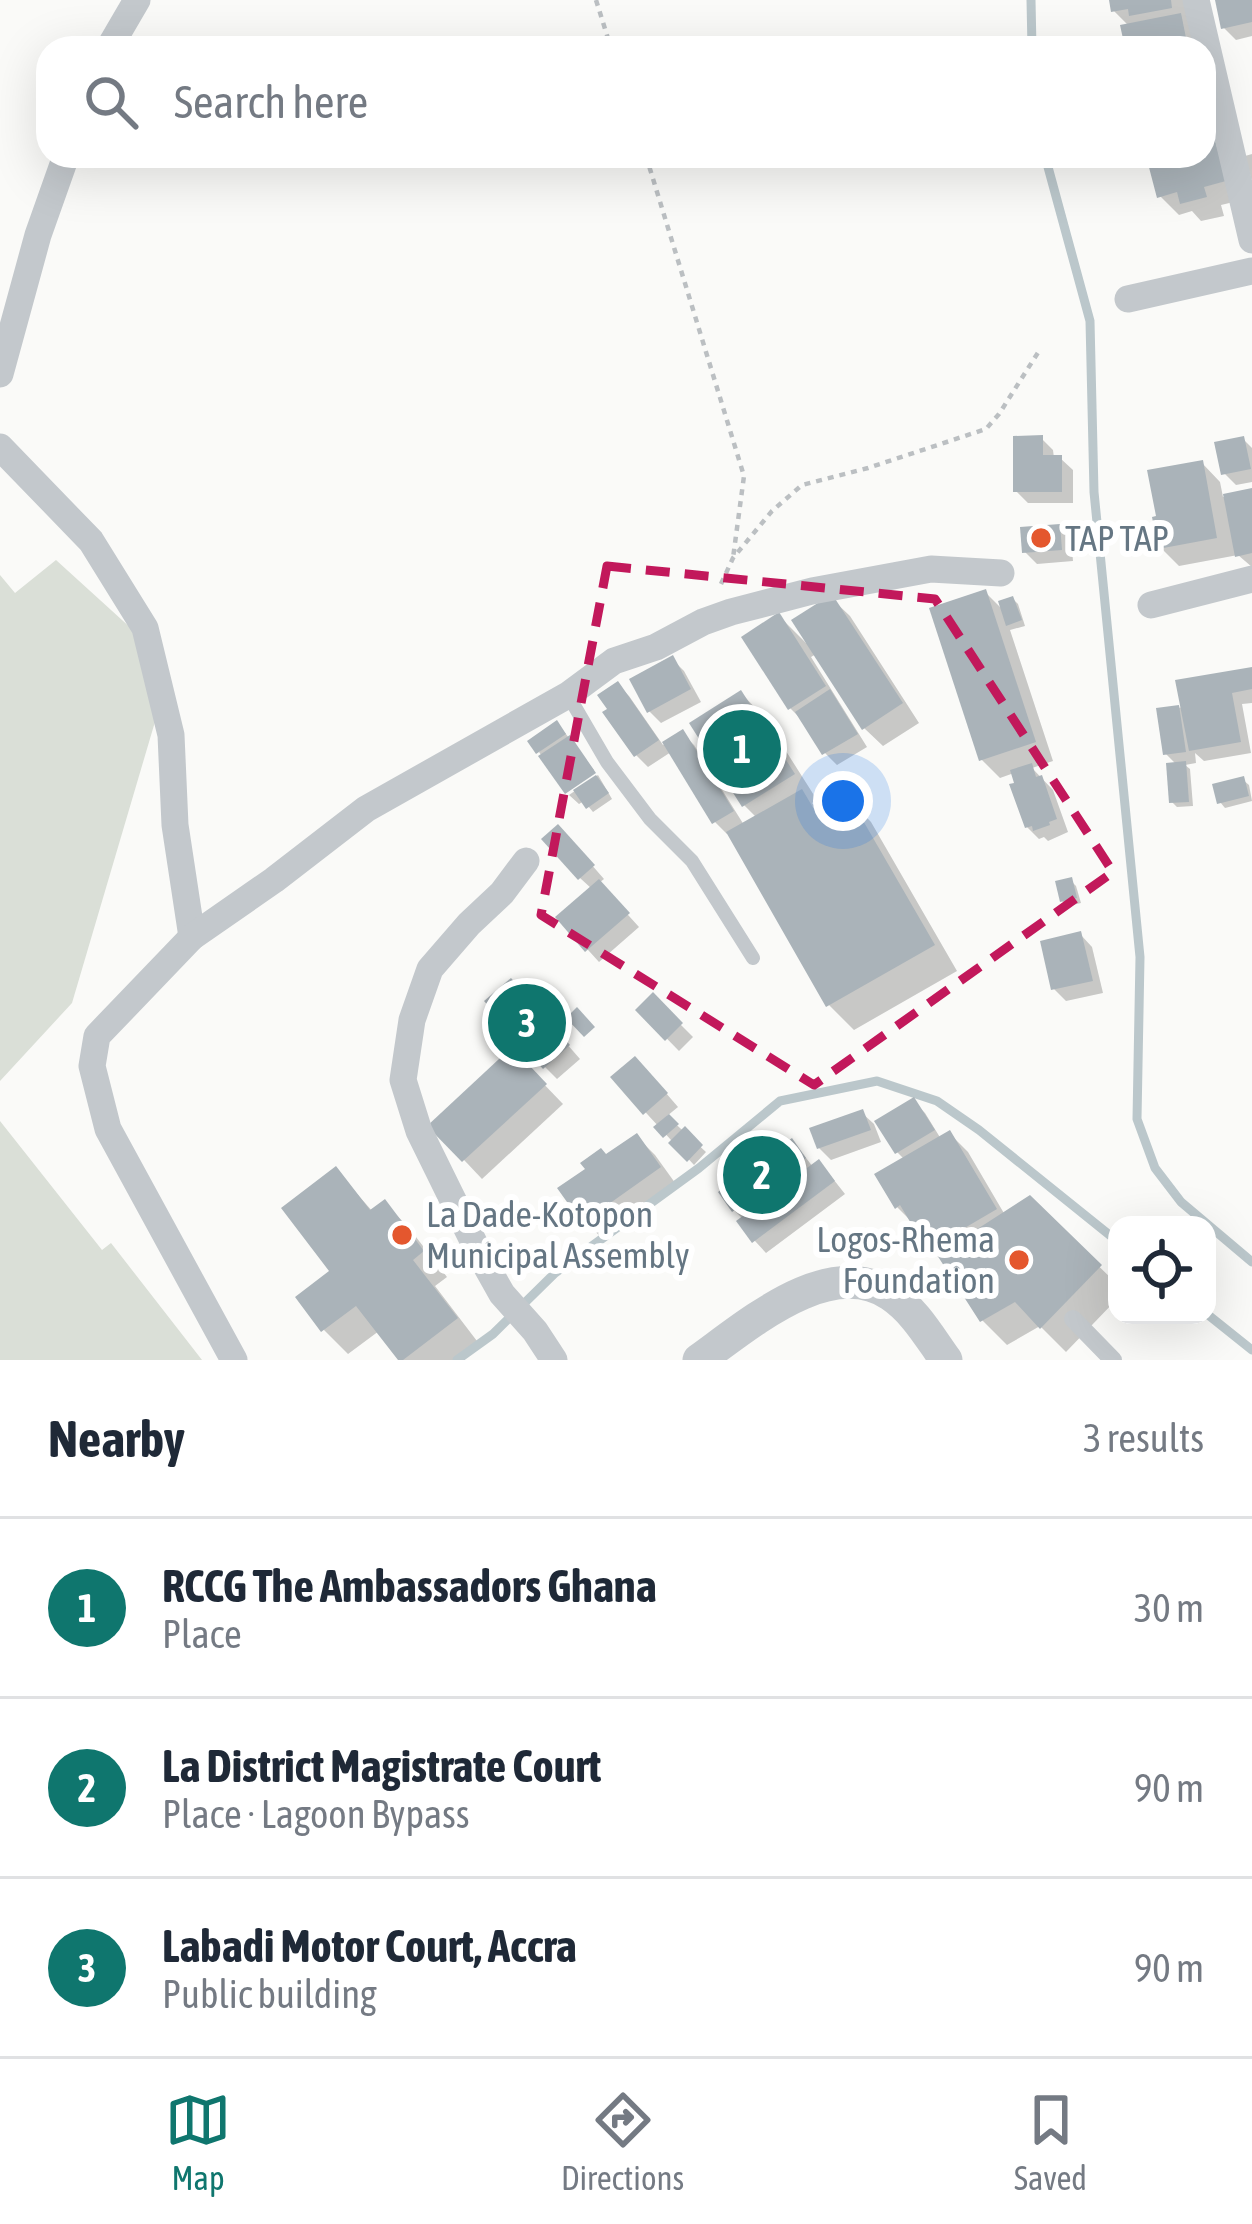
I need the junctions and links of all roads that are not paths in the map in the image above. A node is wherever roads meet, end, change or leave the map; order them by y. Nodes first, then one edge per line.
1 (137, 0) edge
2 (1196, 0) edge
3 (116, 36) edge
4 (1204, 36) edge
5 (1216, 86) edge
6 (62, 168) edge
7 (1252, 240) edge
8 (1252, 271) edge
9 (1128, 299) dead end
10 (0, 374) edge
11 (0, 447) edge
12 (1001, 573) dead end
13 (1252, 579) edge
14 (1151, 605) dead end
15 (568, 695) junction
16 (526, 861) dead end
17 (192, 937) junction
18 (753, 958) dead end
19 (1073, 1319) dead end
20 (234, 1360) edge
21 (554, 1360) edge
22 (699, 1360) edge
23 (946, 1360) edge
24 (1113, 1360) edge

1 - 3 street
2 - 4 street
5 - 7 street
6 - 10 street
8 - 9 street
11 - 17 street
12 - 15 street
13 - 14 street
15 - 17 street
15 - 18 lane
16 - 21 street
17 - 20 street
19 - 24 street
22 - 23 street

